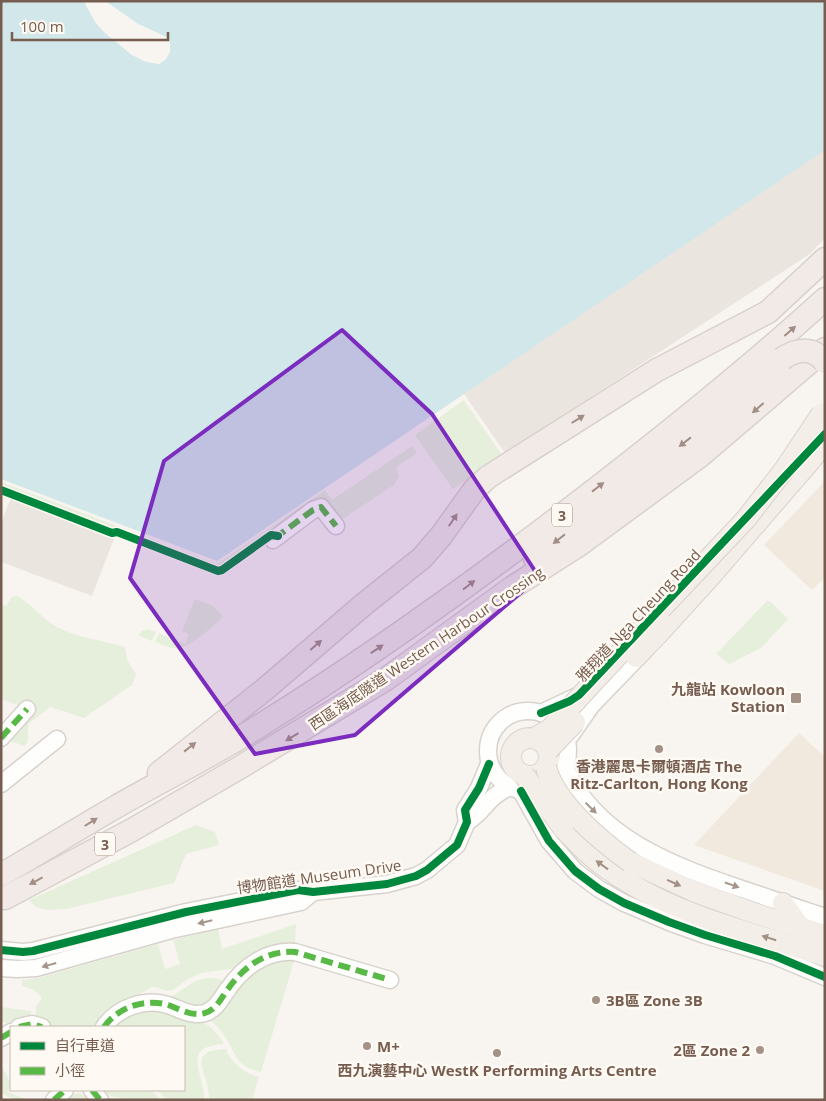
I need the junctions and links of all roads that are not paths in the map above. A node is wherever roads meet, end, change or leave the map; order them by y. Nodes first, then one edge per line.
1 (825, 259) edge
2 (825, 299) edge
3 (825, 349) edge
4 (825, 362) edge
5 (717, 404) junction
6 (824, 416) edge
7 (825, 441) edge
8 (817, 457) edge
9 (336, 526) dead end
10 (273, 540) dead end
11 (513, 587) junction
12 (27, 709) dead end
13 (541, 713) junction
14 (1, 738) edge
15 (57, 740) dead end
16 (567, 741) junction
17 (548, 756) junction
18 (489, 764) junction
19 (1, 784) edge
20 (518, 784) junction
21 (126, 801) junction
22 (467, 822) junction
23 (626, 870) junction
24 (1, 875) edge
25 (313, 892) junction
26 (5, 898) dead end
27 (783, 903) junction
28 (825, 917) edge
29 (800, 927) junction
30 (825, 936) edge
31 (1, 950) edge
32 (775, 956) junction
33 (825, 956) edge
34 (1, 968) edge
35 (825, 978) edge
36 (390, 980) dead end
37 (26, 1026) edge
38 (39, 1026) edge
39 (105, 1026) edge
40 (64, 1091) edge
41 (54, 1100) edge

21 -> 1 highway
5 -> 2 highway, 3
3 -> 11 highway, 西區海底隧道 Western Harbour Crossing / 3
4 - 5 highway, bridge
5 -> 11 highway
21 -> 5 highway, 西區海底隧道 Western Harbour Crossing / 3
6 - 8 street, 雅翔道 Nga Cheung Road
6 - 17 main road, 雅翔道 Nga Cheung Road, bridge
7 - 8 main road, bridge
8 - 13 street, 雅翔道 Nga Cheung Road
8 - 16 street, 雅翔道 Nga Cheung Road
8 - 17 main road, 雅翔道 Nga Cheung Road, bridge
9 - 10 street
11 -> 26 highway, 西區海底隧道 Western Harbour Crossing / 3
12 - 14 street
13 - 16 street
13 - 18 street
15 - 19 street
16 - 17 street
17 - 20 main road
17 - 20 main road
17 - 23 main road, bridge
17 -> 27 street
18 - 20 street
18 - 22 street, 博物館道 Museum Drive
20 - 22 street, 博物館道 Museum Drive
23 -> 20 main road, bridge
20 - 32 street
24 -> 21 highway, 西區海底隧道 Western Harbour Crossing / 3
22 - 25 street, 博物館道 Museum Drive
23 -> 29 main road
33 -> 23 main road
25 - 31 street, 博物館道 Museum Drive
25 -> 34 street, 博物館道 Museum Drive
27 - 28 street
27 - 29 main road
29 - 30 main road
32 - 33 main road
32 - 35 street
36 - 39 street
37 - 38 street
40 - 41 street

